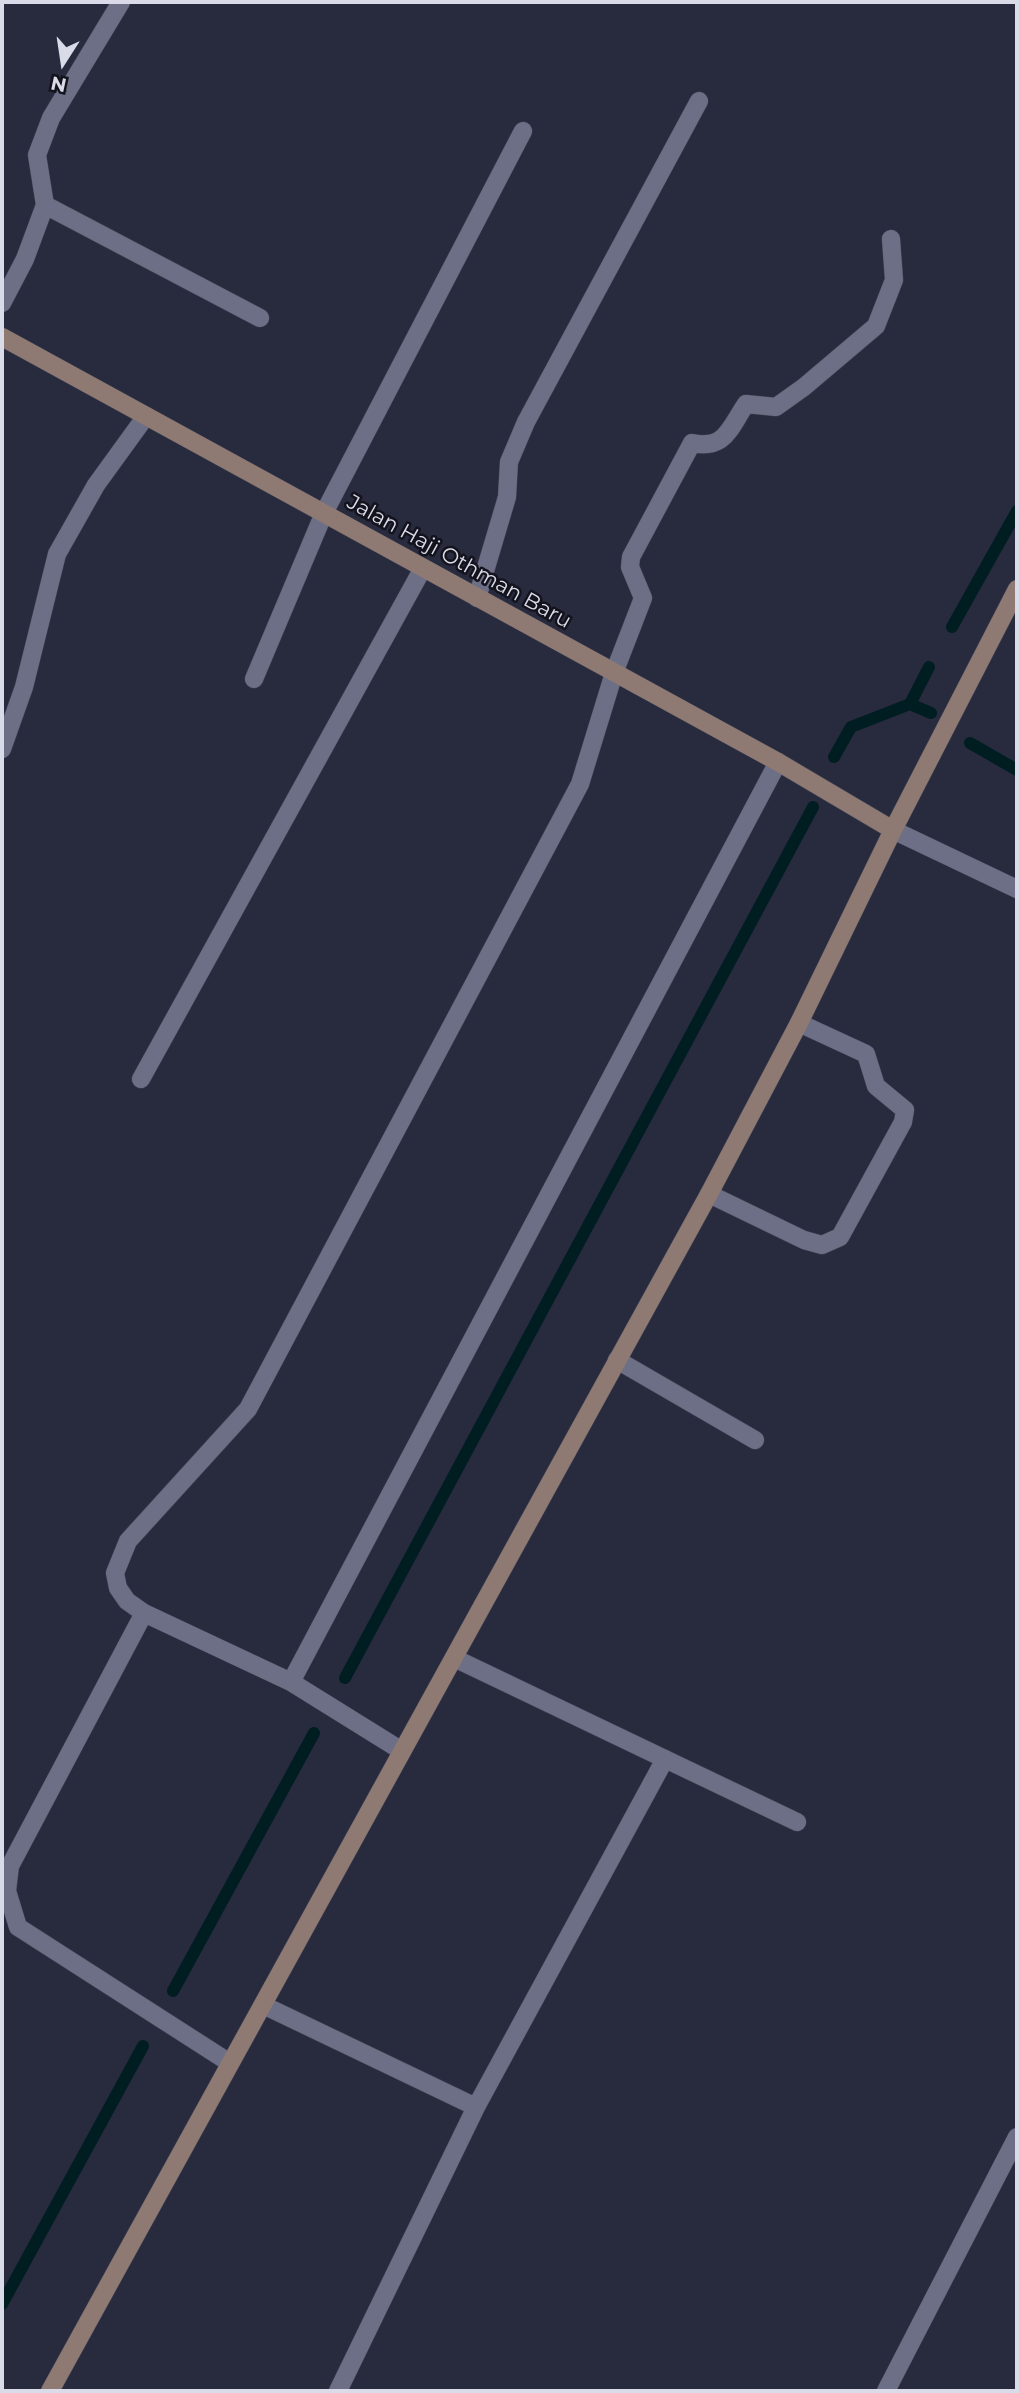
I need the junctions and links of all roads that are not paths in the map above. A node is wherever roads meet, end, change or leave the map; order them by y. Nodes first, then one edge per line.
1 (121, 2) edge
2 (699, 101) dead end
3 (523, 131) dead end
4 (45, 205) junction
5 (891, 239) dead end
6 (2, 303) edge
7 (260, 318) dead end
8 (2, 337) edge
9 (146, 416) junction
10 (324, 513) junction
11 (423, 568) junction
12 (1017, 589) edge
13 (477, 598) junction
14 (614, 673) junction
15 (254, 679) dead end
16 (2, 749) edge
17 (778, 762) junction
18 (894, 830) junction
19 (1017, 889) edge
20 (799, 1023) junction
21 (141, 1079) dead end
22 (709, 1194) junction
23 (617, 1360) junction
24 (755, 1440) dead end
25 (144, 1613) junction
26 (454, 1658) junction
27 (291, 1682) junction
28 (402, 1751) junction
29 (665, 1759) junction
30 (797, 1822) dead end
31 (263, 2005) junction
32 (230, 2063) junction
33 (476, 2107) junction
34 (1017, 2137) edge
35 (50, 2391) edge
36 (338, 2391) edge
37 (886, 2391) edge

1 - 4 street
2 - 13 street
3 - 10 street
4 - 6 street
4 - 7 street
5 - 14 street
8 - 9 street, Jalan Haji Othman Baru
9 - 10 street, Jalan Haji Othman Baru
9 - 16 street
10 - 11 street, Jalan Haji Othman Baru
10 - 15 street
11 - 13 street, Jalan Haji Othman Baru
11 - 21 street
12 - 18 street
13 - 14 street, Jalan Haji Othman Baru
14 - 17 street, Jalan Haji Othman Baru
14 - 25 street
17 - 18 street, Jalan Haji Othman Baru
17 - 27 street
18 - 19 street
18 - 20 street
20 - 22 street
20 - 22 street
22 - 23 street
23 - 24 street
23 - 26 street
25 - 27 street
25 - 32 street
26 - 28 street
26 - 29 street
27 - 28 street
28 - 31 street
29 - 30 street
29 - 33 street
31 - 32 street
31 - 33 street
32 - 35 street
33 - 36 street
34 - 37 street

